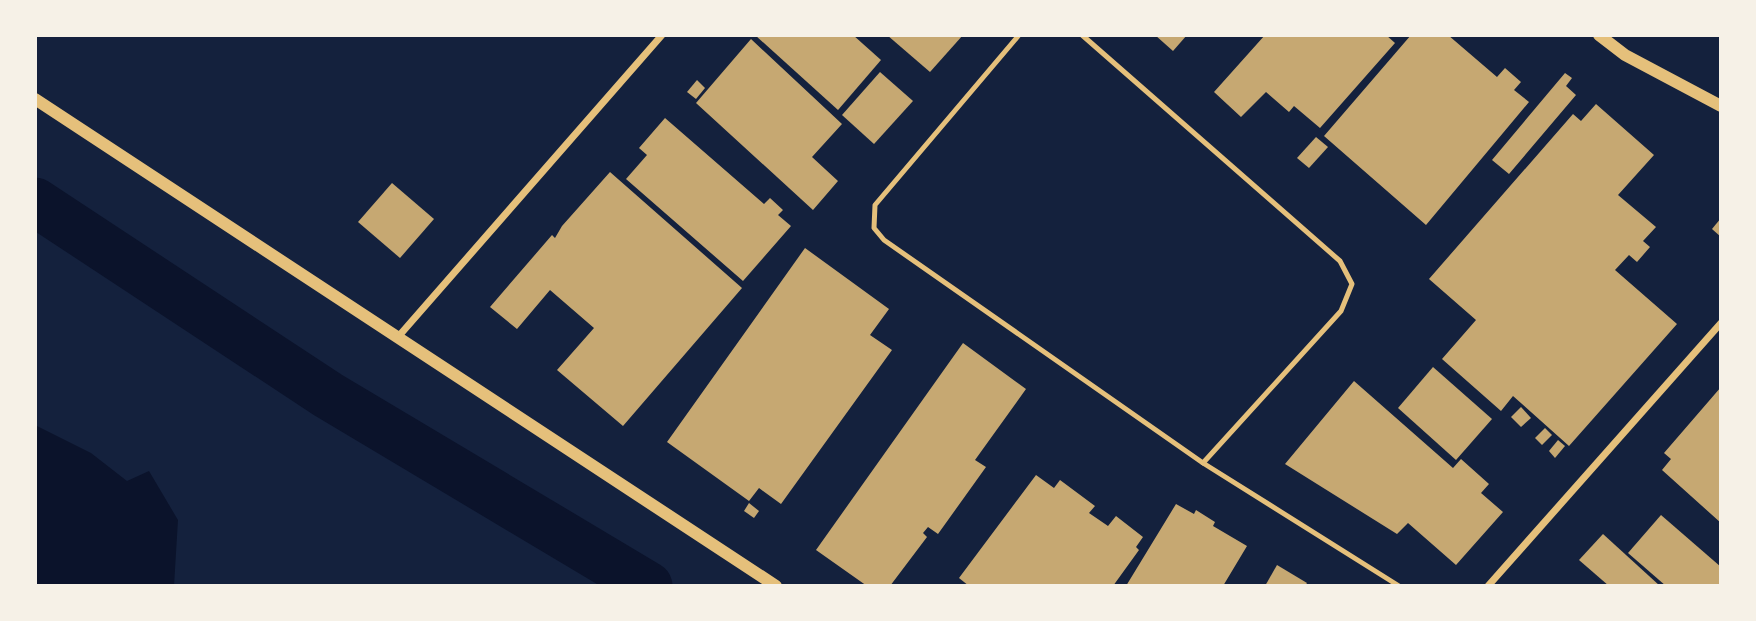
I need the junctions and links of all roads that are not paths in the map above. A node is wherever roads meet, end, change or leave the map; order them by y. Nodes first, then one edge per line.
1 (662, 35) edge
2 (1019, 35) edge
3 (1082, 35) edge
4 (1600, 35) edge
5 (35, 99) edge
6 (1721, 106) edge
7 (1721, 323) edge
8 (398, 337) junction
9 (1203, 463) junction
10 (776, 586) edge
11 (1399, 586) edge
12 (1488, 586) edge

1 - 8 street
2 - 9 lane
3 - 9 lane
4 - 6 street
5 - 8 street
7 - 12 street
8 - 10 street
9 - 11 lane

